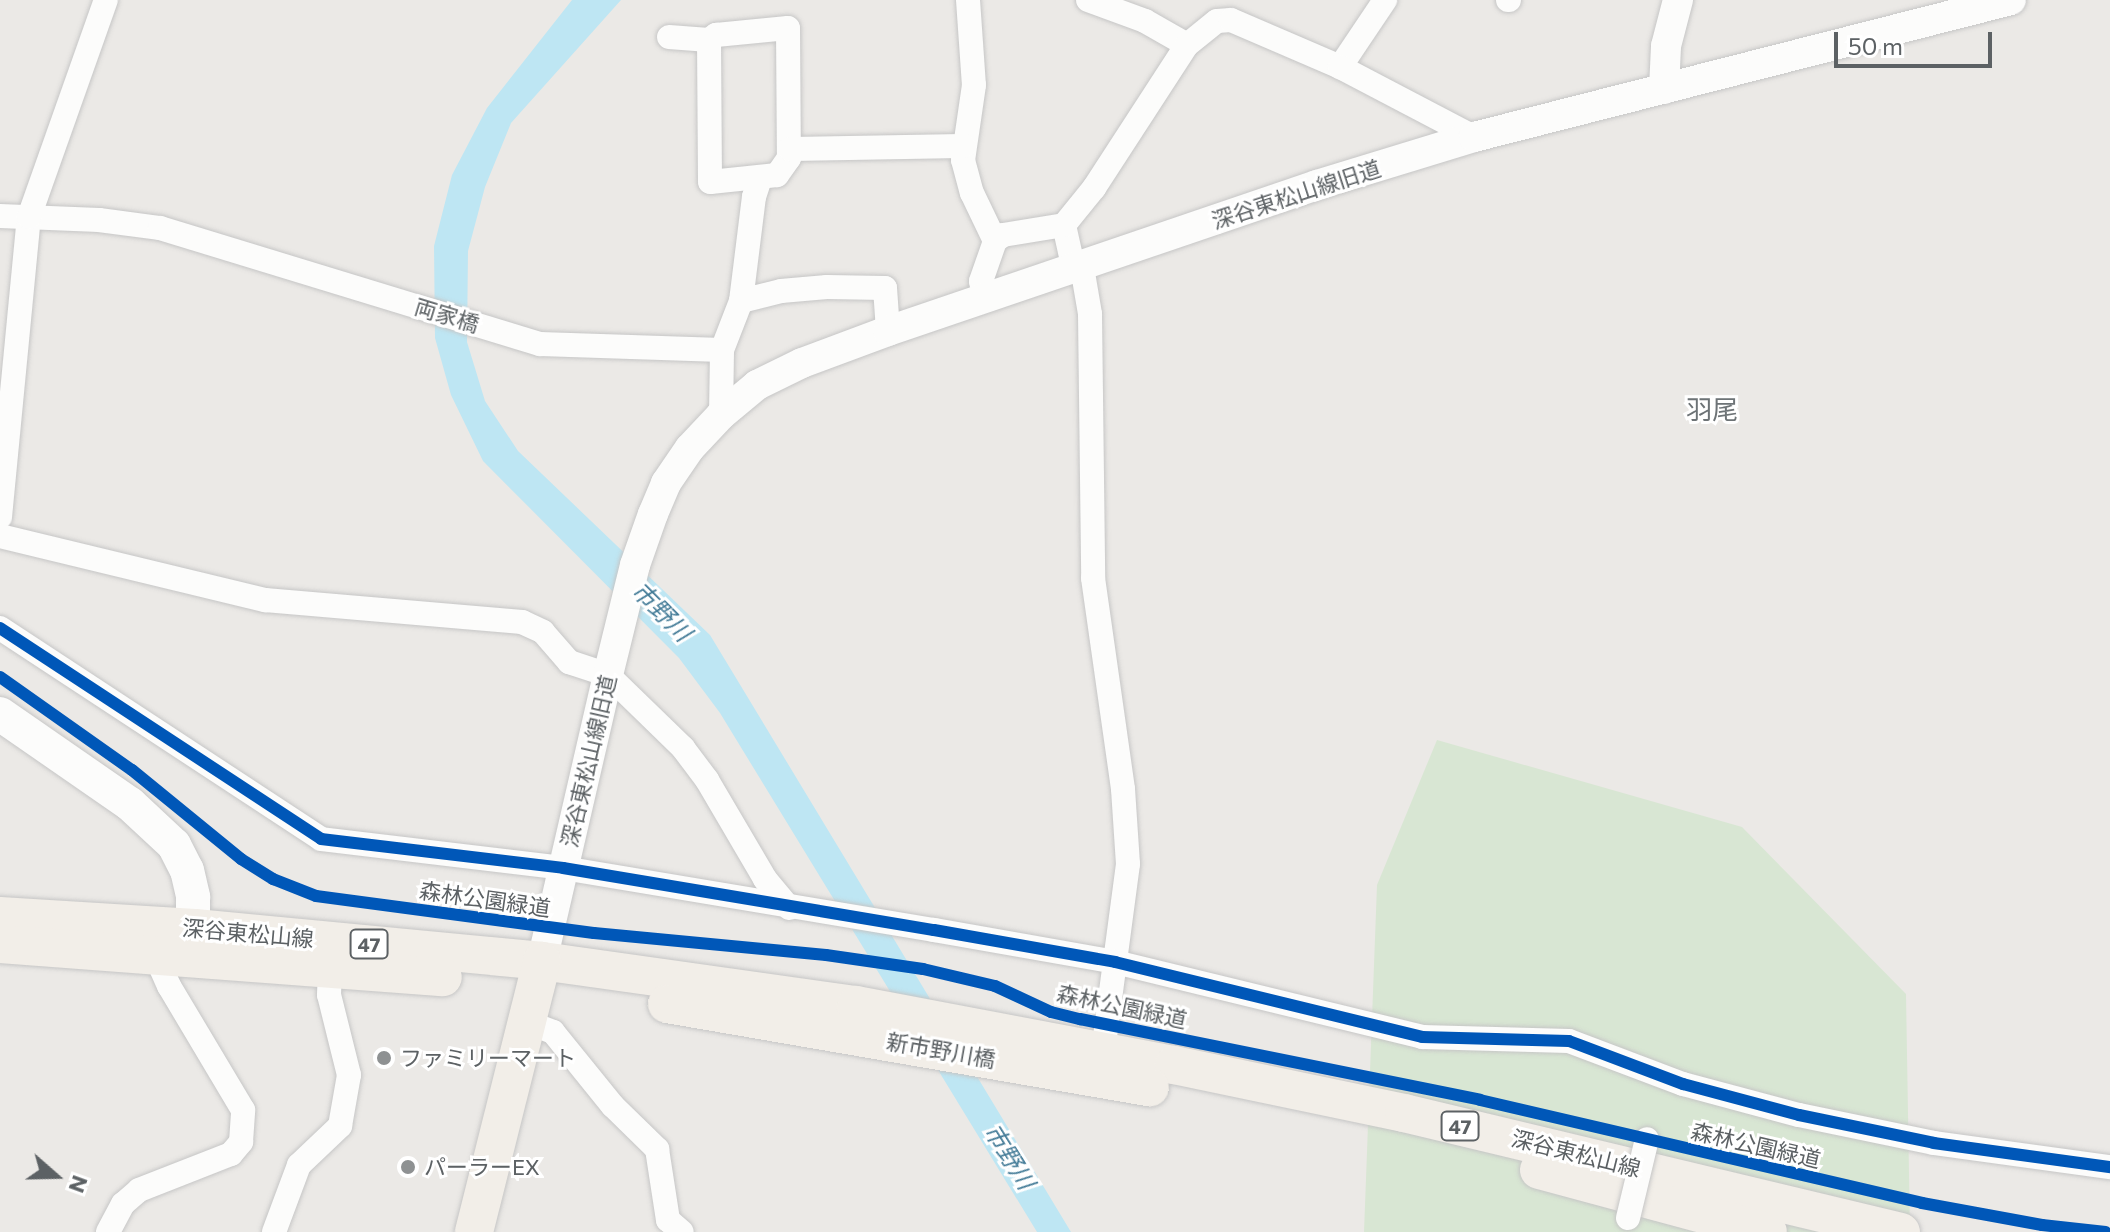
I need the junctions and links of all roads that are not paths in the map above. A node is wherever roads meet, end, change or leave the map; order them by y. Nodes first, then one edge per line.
1 (106, 0) edge
2 (968, 0) edge
3 (1088, 0) edge
4 (1385, 0) edge
5 (1678, 0) edge
6 (2011, 0) edge
7 (1937, 8) edge
8 (669, 37) dead end
9 (709, 40) junction
10 (1187, 45) junction
11 (1340, 67) junction
12 (1664, 89) junction
13 (1474, 137) junction
14 (964, 146) junction
15 (790, 149) junction
16 (760, 178) junction
17 (0, 216) edge
18 (29, 217) junction
19 (1064, 225) junction
20 (995, 241) junction
21 (1078, 269) junction
22 (984, 298) junction
23 (741, 301) junction
24 (888, 331) junction
25 (722, 350) junction
26 (721, 415) junction
27 (0, 517) edge
28 (0, 536) edge
29 (0, 628) edge
30 (610, 665) junction
31 (0, 714) edge
32 (563, 868) junction
33 (789, 908) junction
34 (0, 916) edge
35 (194, 943) junction
36 (0, 944) edge
37 (155, 955) junction
38 (1115, 962) junction
39 (330, 967) junction
40 (540, 973) junction
41 (858, 1020) joint
42 (527, 1022) junction
43 (1018, 1050) junction
44 (1103, 1052) junction
45 (1647, 1139) dead end
46 (2110, 1167) edge
47 (1628, 1218) dead end
48 (108, 1232) edge
49 (274, 1232) edge
50 (474, 1232) edge
51 (682, 1232) edge
52 (1768, 1232) edge
53 (1901, 1232) edge

1 - 18 street
2 - 14 street
3 - 10 street
4 - 11 street
5 - 12 street
6 - 7 street, 深谷東松山線旧道
7 - 12 street, 深谷東松山線旧道
8 - 9 street
9 - 15 street
9 - 16 street
10 - 11 street
10 - 19 street
11 - 13 street
12 - 13 street, 深谷東松山線旧道
13 - 21 street, 深谷東松山線旧道
14 - 15 street
14 - 20 street
15 - 16 street
16 - 23 street
17 - 18 street, 両家橋
18 - 25 street, 両家橋
18 - 27 street
19 - 20 street
19 - 21 street
20 - 22 street
21 - 22 street, 深谷東松山線旧道
21 - 38 street
22 - 24 street, 深谷東松山線旧道
23 - 24 street
23 - 25 street
24 - 26 street, 深谷東松山線旧道
25 - 26 street
26 - 30 street, 深谷東松山線旧道
28 - 30 street
29 - 32 street
30 - 32 street, 深谷東松山線旧道
30 - 33 street
31 - 35 main road
32 - 33 street
32 - 40 street, 深谷東松山線旧道
33 - 38 street
34 - 35 main road, 深谷東松山線 / 47
35 - 37 main road, 深谷東松山線 / 47
35 - 39 main road, 深谷東松山線 / 47
35 - 40 main road, 深谷東松山線 / 47
36 - 37 main road, 深谷東松山線 / 47
37 - 48 street
38 - 44 street
38 - 46 street
39 - 40 main road, 深谷東松山線 / 47
39 - 49 street
40 - 41 main road, 深谷東松山線 / 47
40 - 42 main road
41 - 43 main road, 新市野川橋 / 47
42 - 50 main road
42 - 51 street
43 - 44 main road, 深谷東松山線 / 47
43 - 52 main road, 深谷東松山線 / 47
44 - 53 main road, 深谷東松山線 / 47
45 - 47 street, bridge

